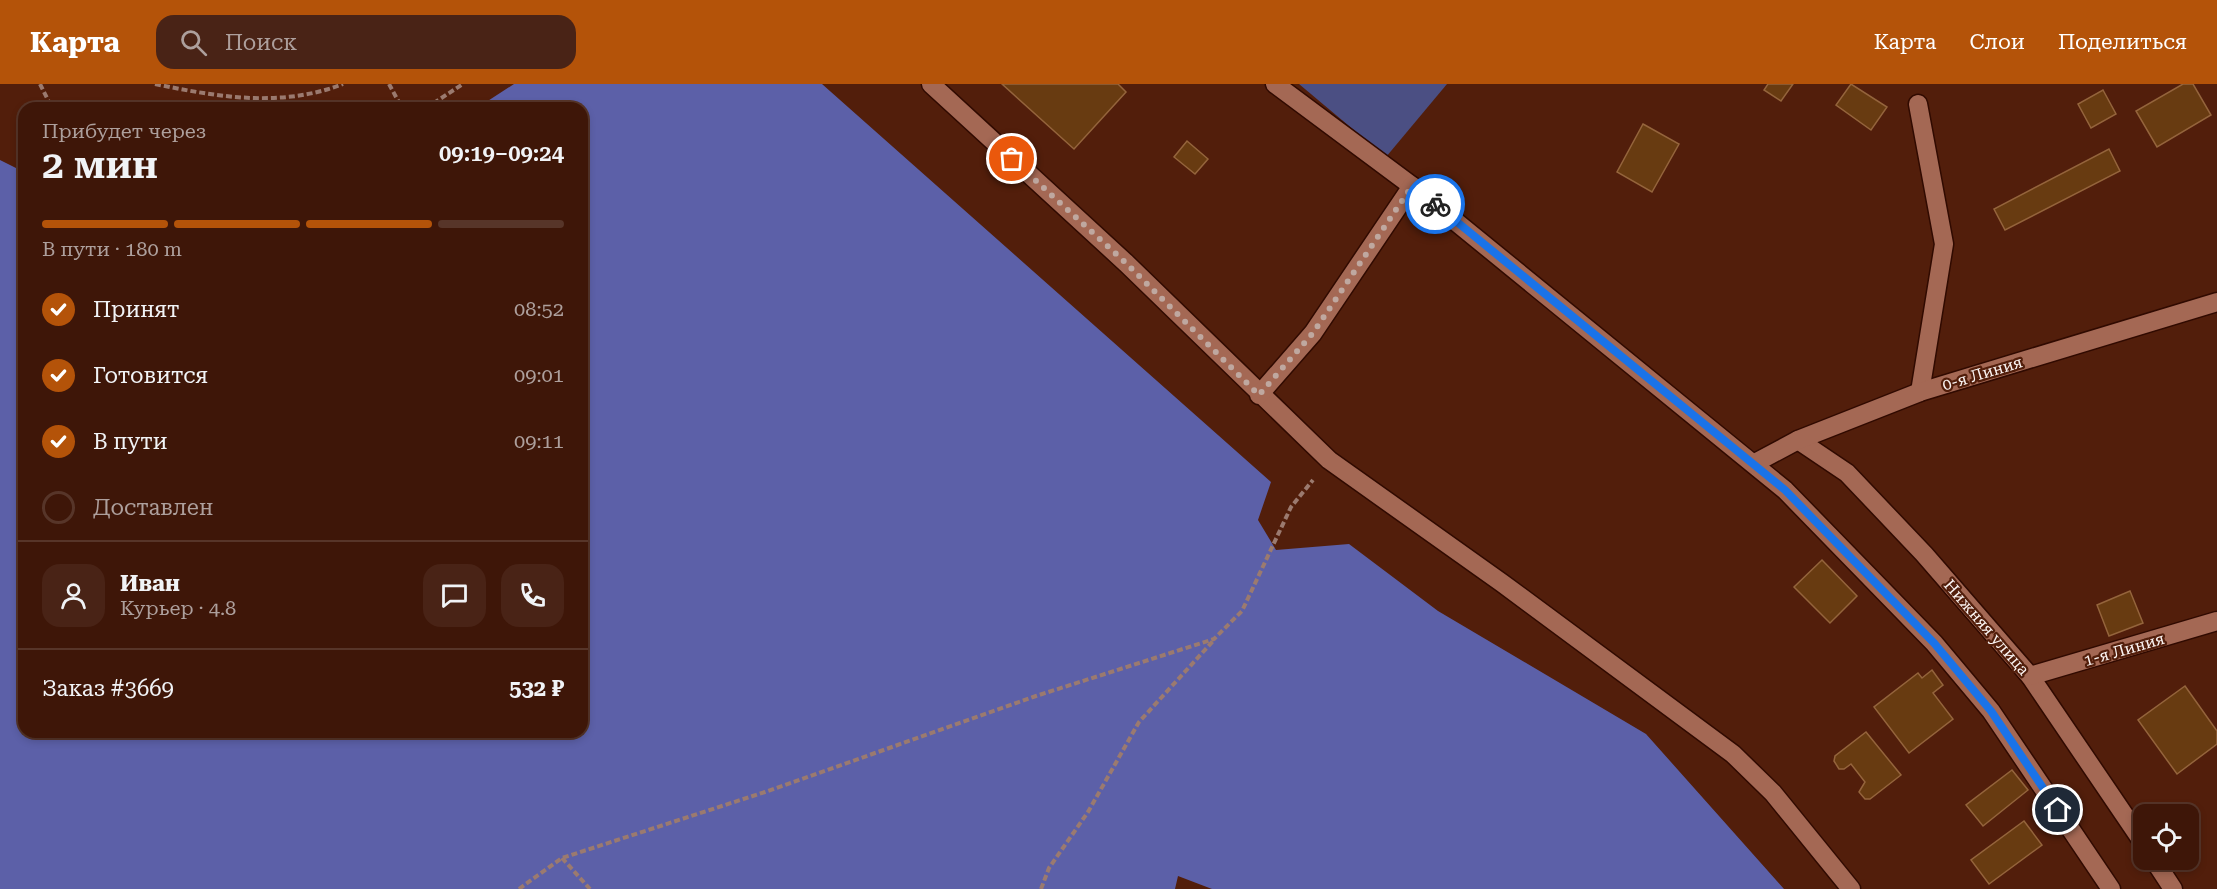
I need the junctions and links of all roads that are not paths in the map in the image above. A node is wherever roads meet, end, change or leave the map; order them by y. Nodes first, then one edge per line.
1 (932, 84) edge
2 (1275, 84) edge
3 (1918, 105) dead end
4 (1412, 186) junction
5 (2217, 302) edge
6 (1920, 392) junction
7 (1259, 395) junction
8 (1798, 440) junction
9 (1755, 463) junction
10 (2217, 621) edge
11 (2030, 676) junction
12 (2133, 828) edge
13 (2161, 870) edge
14 (1851, 889) edge
15 (2111, 889) edge
16 (2174, 889) edge

1 - 7 street
2 - 4 street
3 - 6 street
4 - 7 street
4 - 9 street
5 - 6 street, 0-я Линия
6 - 8 street, 0-я Линия
7 - 14 street
8 - 9 street, 0-я Линия
8 - 11 street, Нижняя улица
9 - 15 street
10 - 11 street, 1-я Линия
11 - 12 street, Нижняя улица
13 - 16 street

